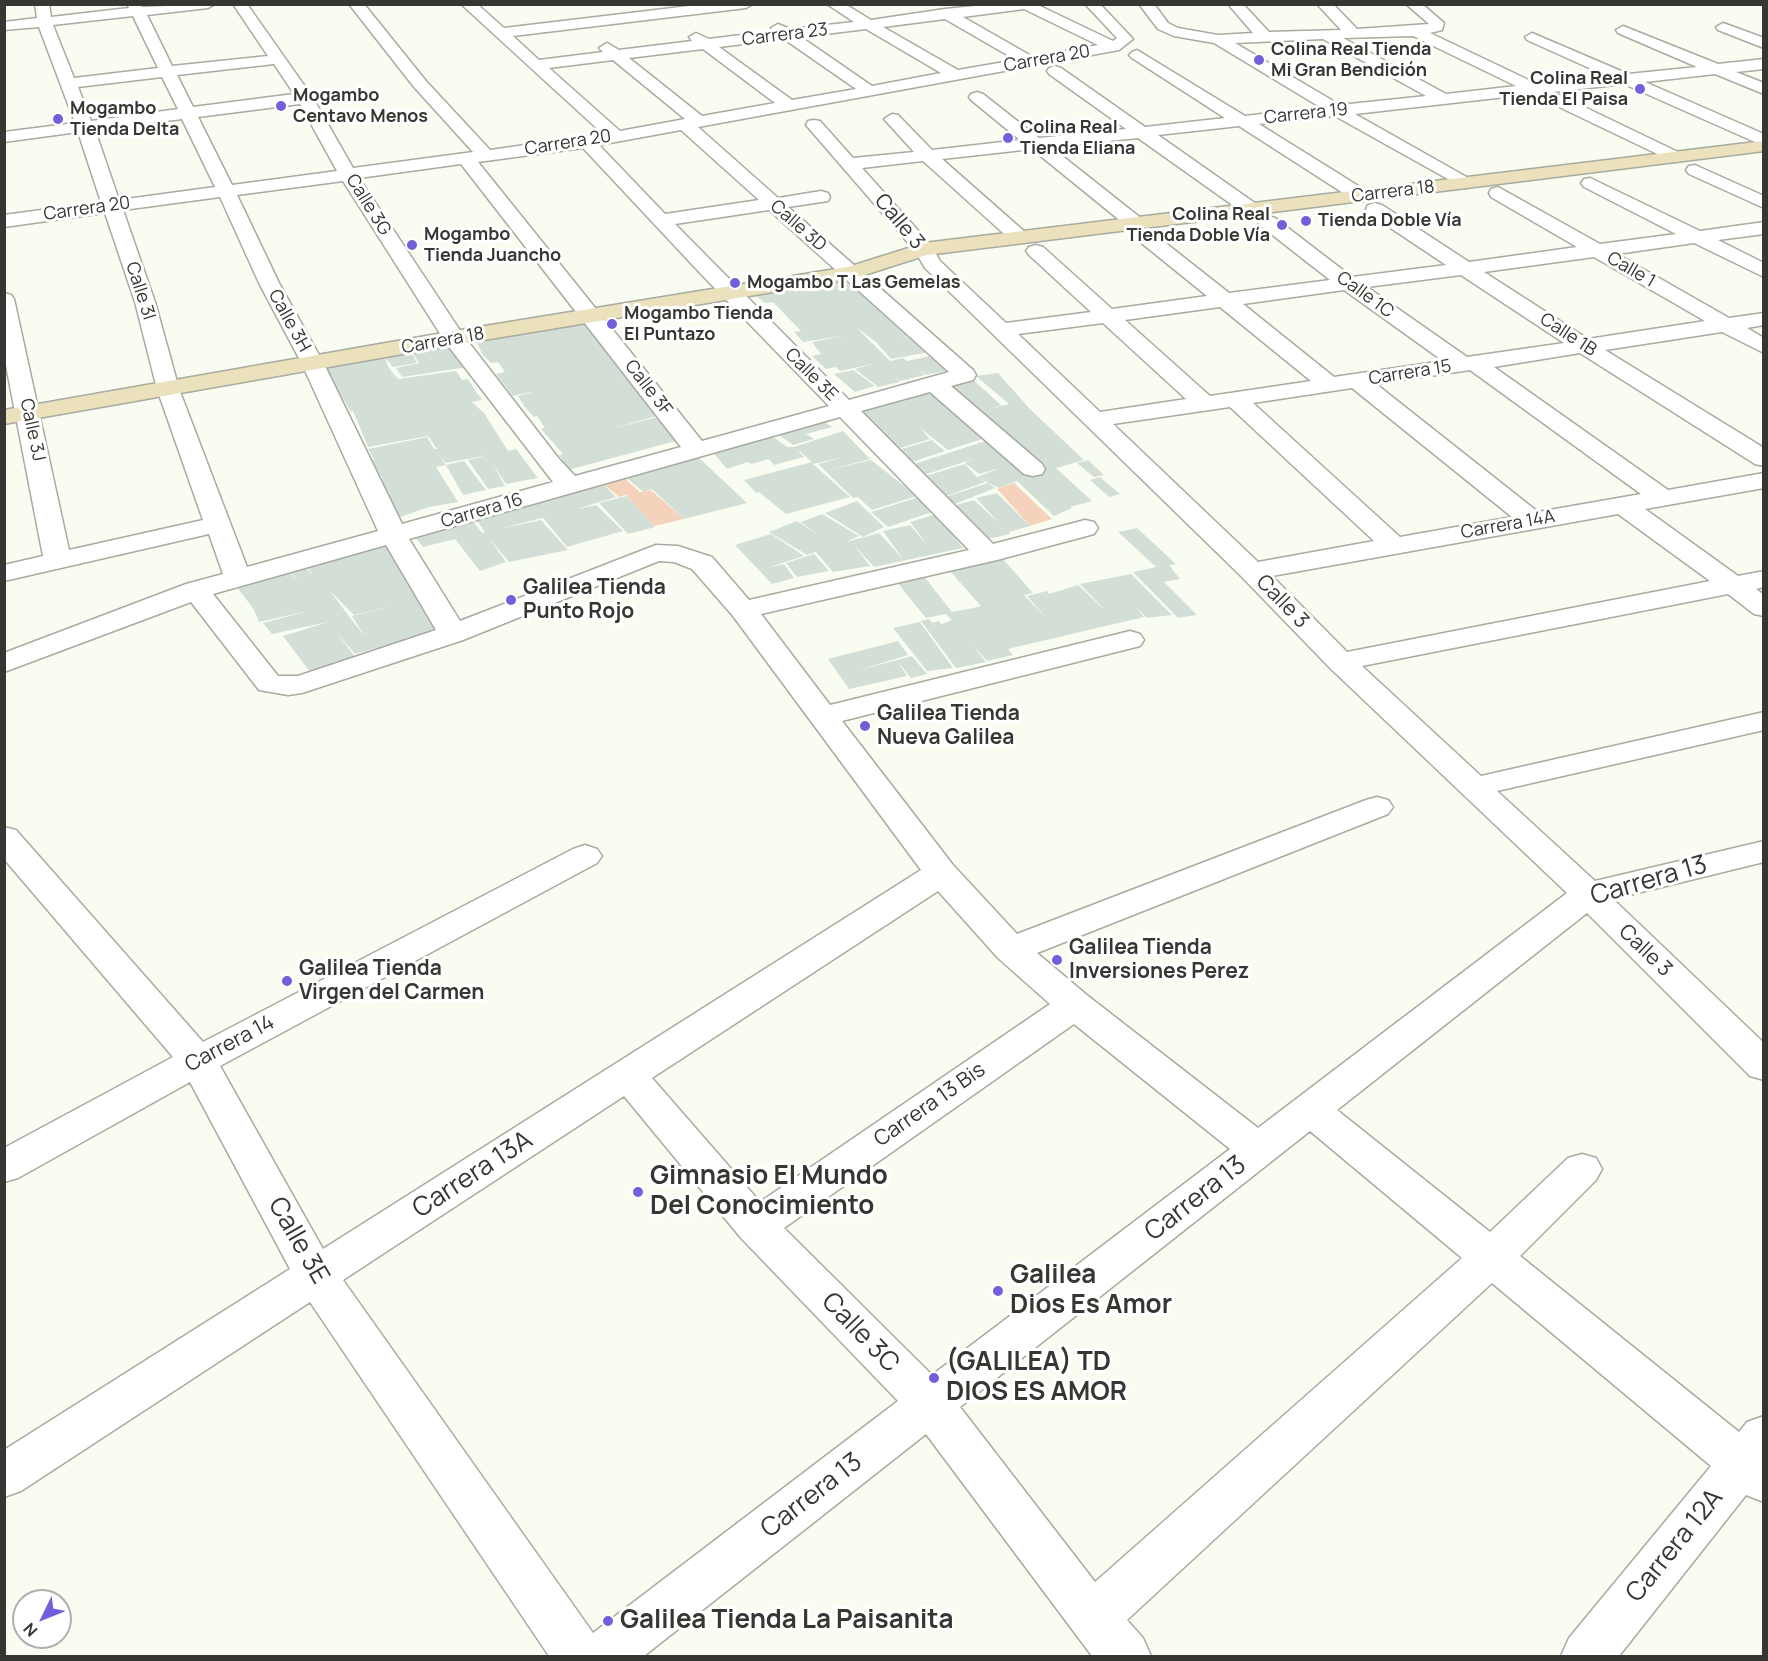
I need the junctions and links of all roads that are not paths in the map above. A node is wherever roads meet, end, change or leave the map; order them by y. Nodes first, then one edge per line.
1 (208, 4) edge
2 (240, 4) edge
3 (356, 4) edge
4 (468, 4) edge
5 (653, 4) edge
6 (834, 4) edge
7 (930, 4) edge
8 (1092, 4) edge
9 (1146, 4) edge
10 (1235, 4) edge
11 (1324, 4) edge
12 (1413, 4) edge
13 (745, 5) edge
14 (1028, 5) edge
15 (136, 8) edge
16 (564, 11) dead end
17 (44, 13) edge
18 (666, 14) junction
19 (949, 15) junction
20 (581, 25) junction
21 (866, 25) junction
22 (4, 26) edge
23 (1764, 26) edge
24 (1623, 30) dead end
25 (1415, 31) junction
26 (501, 33) junction
27 (787, 34) junction
28 (1354, 34) junction
29 (1326, 35) junction
30 (1265, 37) junction
31 (1532, 37) dead end
32 (1218, 39) junction
33 (1120, 43) junction
34 (1764, 44) edge
35 (706, 45) junction
36 (1137, 55) dead end
37 (616, 57) junction
38 (278, 59) junction
39 (1029, 61) junction
40 (1764, 64) edge
41 (536, 65) junction
42 (1718, 69) junction
43 (1055, 71) dead end
44 (167, 72) junction
45 (955, 75) junction
46 (1628, 80) junction
47 (69, 83) junction
48 (1764, 89) edge
49 (1535, 90) junction
50 (871, 92) junction
51 (977, 97) dead end
52 (305, 98) junction
53 (1445, 100) junction
54 (789, 106) junction
55 (1338, 111) junction
56 (187, 114) junction
57 (892, 119) dead end
58 (1240, 120) junction
59 (692, 123) junction
60 (814, 125) dead end
61 (85, 127) junction
62 (1141, 132) junction
63 (615, 135) junction
64 (4, 137) edge
65 (1764, 141) edge
66 (587, 142) junction
67 (1035, 143) junction
68 (1764, 146) edge
69 (928, 156) junction
70 (475, 157) junction
71 (1674, 157) junction
72 (1764, 162) edge
73 (849, 164) junction
74 (1695, 170) junction
75 (348, 173) junction
76 (1464, 183) junction
77 (1590, 183) junction
78 (225, 189) junction
79 (1498, 193) junction
80 (820, 197) dead end
81 (1368, 203) junction
82 (1764, 203) edge
83 (773, 204) junction
84 (112, 206) junction
85 (1260, 216) junction
86 (1186, 217) junction
87 (662, 220) junction
88 (4, 221) edge
89 (1764, 228) edge
90 (1141, 230) junction
91 (1203, 230) junction
92 (1019, 237) junction
93 (1697, 237) junction
94 (1598, 250) junction
95 (1036, 251) junction
96 (928, 256) junction
97 (1466, 268) junction
98 (1764, 271) edge
99 (852, 273) junction
100 (1348, 284) junction
101 (731, 293) junction
102 (4, 299) edge
103 (1225, 300) junction
104 (592, 316) junction
105 (1107, 316) junction
106 (1764, 319) edge
107 (1725, 325) junction
108 (1003, 330) junction
109 (454, 338) junction
110 (1585, 346) junction
111 (1764, 347) edge
112 (313, 364) junction
113 (1469, 364) junction
114 (965, 375) joint
115 (1357, 381) junction
116 (934, 384) junction
117 (1330, 385) junction
118 (168, 388) junction
119 (1235, 399) junction
120 (1205, 404) junction
121 (845, 408) junction
122 (17, 415) edge
123 (1095, 420) junction
124 (696, 450) junction
125 (1764, 459) edge
126 (1033, 469) dead end
127 (1764, 480) edge
128 (570, 486) junction
129 (1663, 498) junction
130 (1623, 505) junction
131 (1533, 521) junction
132 (218, 524) junction
133 (1085, 528) dead end
134 (394, 536) junction
135 (1394, 546) junction
136 (988, 554) junction
137 (58, 562) junction
138 (1252, 571) junction
139 (4, 573) edge
140 (238, 578) junction
141 (1764, 579) edge
142 (1732, 585) junction
143 (196, 590) junction
144 (1764, 608) edge
145 (743, 610) junction
146 (453, 634) junction
147 (1130, 640) dead end
148 (1340, 662) junction
149 (4, 663) edge
150 (824, 716) junction
151 (1764, 721) edge
152 (1474, 787) junction
153 (1377, 807) dead end
154 (4, 837) edge
155 (1764, 851) edge
156 (585, 856) dead end
157 (941, 873) junction
158 (1588, 894) junction
159 (1011, 950) junction
160 (1075, 1005) junction
161 (198, 1061) junction
162 (1764, 1066) edge
163 (628, 1075) junction
164 (1311, 1110) junction
165 (1259, 1150) junction
166 (4, 1167) edge
167 (1582, 1169) dead end
168 (756, 1226) junction
169 (1491, 1258) junction
170 (316, 1276) junction
171 (930, 1404) junction
172 (1756, 1460) edge
173 (4, 1476) edge
174 (1092, 1618) junction
175 (579, 1656) edge
176 (604, 1656) edge
177 (1125, 1656) edge
178 (1587, 1656) edge

1 - 15 street
2 - 38 street, Calle 3G
3 - 70 street, Calle 3F
4 - 26 street
5 - 18 street
6 - 21 street
7 - 19 street
8 - 33 street
9 - 32 street
10 - 30 street
11 - 28 street
12 - 25 street
13 - 18 street
13 - 27 street
14 - 19 street, Carrera 23
14 - 33 street
15 - 17 street
15 - 44 street, Calle 3H
16 - 20 street, Calle 3D
17 - 22 street
17 - 47 street, Calle 3I
18 - 20 street
18 - 35 street
19 - 21 street, Carrera 23
19 - 39 street
20 - 26 street
20 - 37 street, Calle 3D
21 - 27 street, Carrera 23
21 - 45 street
23 - 34 street
24 - 42 street
25 - 28 street
25 - 49 street
26 - 41 street
27 - 35 street, Carrera 23
27 - 50 street
28 - 29 street
29 - 30 street
29 - 53 street
30 - 32 street
31 - 46 street
32 - 55 street
33 - 39 street, Carrera 20
35 - 37 street, Carrera 23
35 - 54 street
36 - 58 street, Calle 1B
37 - 41 street, Carrera 23
37 - 59 street, Calle 3D
38 - 44 street
38 - 52 street, Calle 3G
39 - 45 street, Carrera 20
40 - 42 street, Carrera 19
41 - 63 street
42 - 46 street, Carrera 19
42 - 48 street
43 - 62 street, Calle 1C
44 - 47 street
44 - 56 street, Calle 3H
45 - 50 street, Carrera 20
46 - 49 street, Carrera 19
46 - 65 street
47 - 61 street, Calle 3I
49 - 53 street, Carrera 19
49 - 71 street
50 - 54 street, Carrera 20
51 - 67 street
52 - 56 street
52 - 75 street, Calle 3G
53 - 55 street, Carrera 19
54 - 59 street, Carrera 20
55 - 58 street, Carrera 19
55 - 76 street
56 - 61 street
56 - 78 street, Calle 3H
57 - 69 street
58 - 62 street, Carrera 19
58 - 81 street, Calle 1B
59 - 63 street, Carrera 20
59 - 83 street, Calle 3D
60 - 73 street, Calle 3
61 - 64 street
61 - 84 street, Calle 3I
62 - 67 street, Carrera 19
62 - 85 street, Calle 1C
63 - 66 street, Carrera 20
66 - 70 street, Carrera 20
66 - 87 street, Calle 3E
67 - 69 street, Carrera 19
67 - 90 street
68 - 71 street, Carrera 18
69 - 73 street, Carrera 19
69 - 92 street
70 - 75 street, Carrera 20
70 - 104 street, Calle 3F
71 - 76 street, Carrera 18
72 - 74 street, Carrera 18
73 - 96 street, Calle 3
74 - 77 street, Carrera 18
74 - 82 street
75 - 78 street, Carrera 20
75 - 109 street, Calle 3G
76 - 81 street, Carrera 18
77 - 79 street, Carrera 18
77 - 93 street
78 - 84 street, Carrera 20
78 - 112 street, Calle 3H
79 - 81 street, Carrera 18
79 - 94 street, Calle 1
80 - 83 street
81 - 85 street, Carrera 18
81 - 97 street, Calle 1B
83 - 87 street
83 - 99 street, Calle 3D
84 - 88 street, Carrera 20
84 - 118 street, Calle 3I
85 - 86 street, Carrera 18
85 - 91 street, Carrera 18
85 - 100 street, Calle 1C
86 - 90 street, Carrera 18
86 - 91 street
87 - 101 street, Calle 3E
89 - 93 street
90 - 91 street, Carrera 18
90 - 92 street, Carrera 18
90 - 95 street, Carrera 18
90 - 103 street
92 - 96 street, Carrera 18
93 - 94 street
93 - 98 street
94 - 97 street
94 - 107 street, Calle 1
95 - 96 street, Carrera 18
95 - 105 street
96 - 99 street, Carrera 18
96 - 108 street, Calle 3
97 - 100 street
97 - 110 street, Calle 1B
99 - 101 street, Carrera 18
99 - 114 street, Calle 3D
100 - 103 street
100 - 113 street, Calle 1C
101 - 104 street, Carrera 18
101 - 121 street, Calle 3E
102 - 122 street, Calle 3J
103 - 105 street
103 - 117 street
104 - 109 street, Carrera 18
104 - 124 street, Calle 3F
105 - 108 street
105 - 120 street
106 - 107 street, Carrera 15
107 - 110 street, Carrera 15
107 - 111 street, Calle 1
108 - 123 street, Calle 3
109 - 112 street, Carrera 18
109 - 128 street, Calle 3G
110 - 113 street, Carrera 15
110 - 125 street, Calle 1B
112 - 118 street, Carrera 18
112 - 134 street, Calle 3H
113 - 115 street, Carrera 15
113 - 129 street, Calle 1C
114 - 116 street, Carrera 16
115 - 117 street, Carrera 15
115 - 131 street
116 - 121 street, Carrera 16
116 - 126 street
117 - 119 street, Carrera 15
118 - 122 street, Carrera 18
118 - 132 street, Calle 3I
119 - 120 street, Carrera 15
119 - 135 street
120 - 123 street, Carrera 15
121 - 124 street, Carrera 16
121 - 136 street, Calle 3E
122 - 137 street, Calle 3J
123 - 138 street, Calle 3
124 - 128 street, Carrera 16
127 - 129 street, Carrera 14A
128 - 134 street, Carrera 16
129 - 130 street, Carrera 14A
130 - 131 street, Carrera 14A
130 - 142 street
131 - 135 street, Carrera 14A
132 - 137 street
132 - 140 street, Calle 3I
133 - 136 street
134 - 140 street, Carrera 16
134 - 146 street, Calle 3H
135 - 138 street, Carrera 14A
136 - 145 street
137 - 139 street
138 - 148 street, Calle 3
140 - 143 street, Carrera 16
141 - 142 street
142 - 144 street
142 - 148 street
143 - 146 street
143 - 149 street, Carrera 16
145 - 146 street
145 - 150 street
147 - 150 street
148 - 152 street, Calle 3
150 - 157 street
151 - 152 street
152 - 158 street, Calle 3
153 - 159 street
154 - 161 street, Calle 3E
155 - 158 street, Carrera 13
156 - 161 street, Carrera 14
157 - 159 street
157 - 163 street, Carrera 13A
158 - 162 street, Calle 3
158 - 164 street, Carrera 13
159 - 160 street
160 - 165 street
160 - 168 street, Carrera 13 Bis
161 - 166 street, Carrera 14
161 - 170 street, Calle 3E
163 - 168 street, Calle 3C
163 - 170 street, Carrera 13A
164 - 165 street, Carrera 13
164 - 169 street
165 - 171 street, Carrera 13
167 - 169 street
168 - 171 street, Calle 3C
169 - 172 street
169 - 174 street
170 - 173 street, Carrera 13A
170 - 175 street, Calle 3E
171 - 174 street, Calle 3C
171 - 176 street, Carrera 13
172 - 178 street, Carrera 12A
174 - 177 street, Calle 3C

